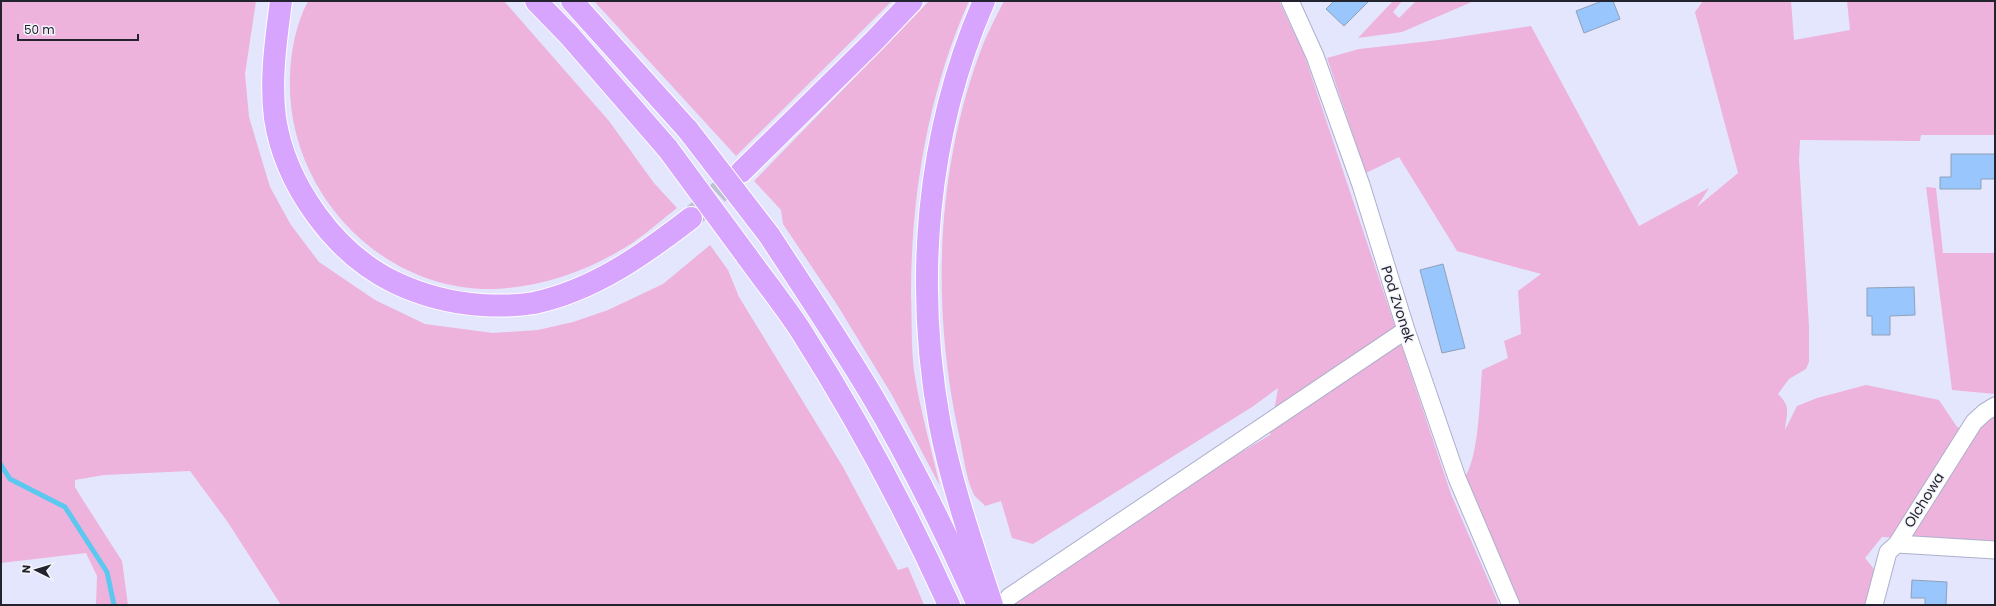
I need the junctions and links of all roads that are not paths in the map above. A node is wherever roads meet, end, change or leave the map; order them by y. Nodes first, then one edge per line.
1 (281, 1) edge
2 (296, 1) edge
3 (526, 1) edge
4 (536, 1) edge
5 (572, 1) edge
6 (912, 1) edge
7 (984, 1) edge
8 (1290, 1) edge
9 (569, 35) junction
10 (276, 40) junction
11 (741, 172) tunnel mouth
12 (691, 218) tunnel mouth
13 (1406, 330) junction
14 (1995, 406) edge
15 (1897, 544) junction
16 (1995, 550) edge
17 (989, 601) edge
18 (949, 605) edge
19 (1511, 605) edge
20 (1874, 605) edge

1 - 10 highway
2 - 10 highway
3 - 9 highway
4 - 9 highway
5 - 17 highway, bridge
6 - 11 highway
7 - 17 highway
8 - 13 street, Pod Zvonek
9 - 18 highway, bridge
10 - 12 highway
13 - 17 street
13 - 19 street, Pod Zvonek
14 - 15 street, Olchowa
15 - 16 street
15 - 20 street, Olchowa

